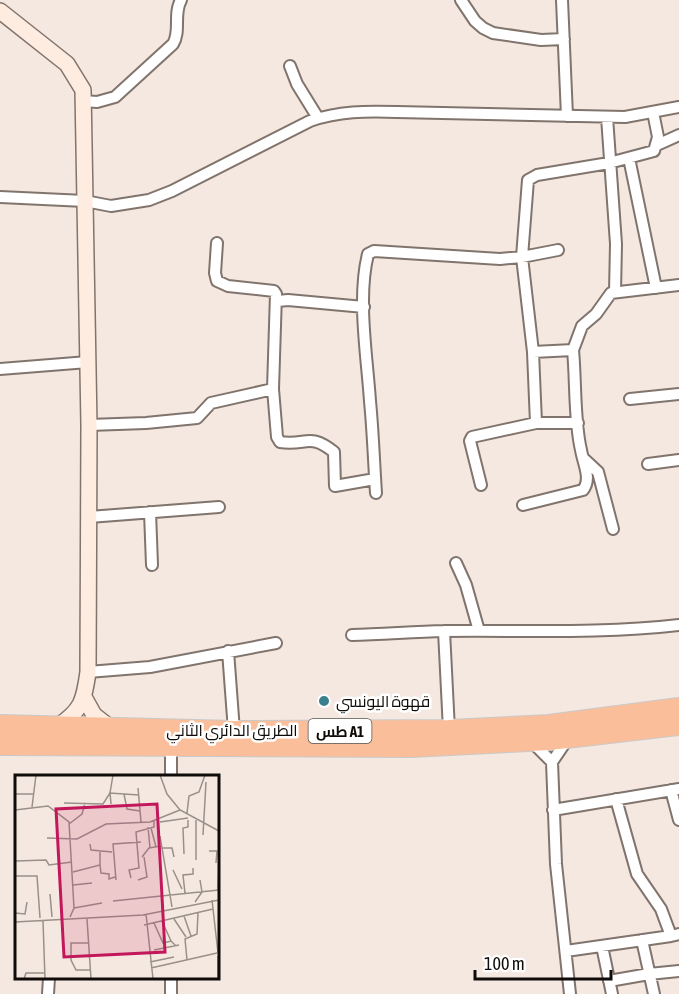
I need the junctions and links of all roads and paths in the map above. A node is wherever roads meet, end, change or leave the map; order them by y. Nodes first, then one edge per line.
1 (461, 0) edge
2 (562, 0) edge
3 (177, 2) edge
4 (0, 11) edge
5 (564, 39) junction
6 (290, 66) dead end
7 (83, 101) junction
8 (679, 107) edge
9 (653, 112) junction
10 (567, 116) junction
11 (607, 117) junction
12 (318, 118) junction
13 (679, 135) edge
14 (657, 145) junction
15 (629, 158) junction
16 (609, 163) junction
17 (0, 197) edge
18 (85, 201) junction
19 (217, 243) dead end
20 (558, 250) dead end
21 (522, 257) junction
22 (679, 285) edge
23 (656, 288) junction
24 (615, 292) junction
25 (278, 301) junction
26 (364, 307) junction
27 (573, 351) junction
28 (533, 352) junction
29 (88, 362) junction
30 (0, 369) edge
31 (273, 389) junction
32 (679, 394) edge
33 (630, 399) dead end
34 (536, 423) junction
35 (578, 423) junction
36 (89, 425) junction
37 (584, 459) junction
38 (679, 460) edge
39 (648, 464) dead end
40 (375, 479) junction
41 (481, 485) dead end
42 (376, 493) dead end
43 (523, 505) dead end
44 (219, 507) dead end
45 (150, 512) junction
46 (89, 517) junction
47 (612, 530) dead end
48 (456, 563) dead end
49 (152, 565) dead end
50 (679, 625) edge
51 (444, 631) junction
52 (479, 631) junction
53 (352, 635) dead end
54 (276, 643) dead end
55 (228, 651) junction
56 (88, 672) junction
57 (84, 697) junction
58 (679, 708) edge
59 (0, 725) edge
60 (679, 725) edge
61 (57, 727) junction
62 (112, 729) junction
63 (449, 730) junction
64 (234, 731) junction
65 (569, 737) junction
66 (531, 741) junction
67 (0, 745) edge
68 (171, 746) junction
69 (552, 762) junction
70 (171, 775) edge
71 (675, 789) edge
72 (616, 799) junction
73 (553, 810) junction
74 (679, 820) edge
75 (675, 935) edge
76 (642, 940) junction
77 (602, 946) junction
78 (566, 951) junction
79 (679, 971) edge
80 (649, 974) junction
81 (49, 979) edge
82 (609, 981) junction
83 (48, 994) edge
84 (570, 994) edge
85 (612, 994) edge
86 (654, 994) edge

1 - 5 street
2 - 5 street
3 - 7 street
4 - 7 street
5 - 10 street
6 - 12 street
7 - 18 street
8 - 9 street
9 - 11 street
9 - 14 street
10 - 11 street
10 - 12 street
11 - 16 street
12 - 18 street
13 - 14 street
14 - 15 street
15 - 16 street
15 - 23 street
16 - 21 street
16 - 24 street
17 - 18 street
18 - 29 street
19 - 25 street
20 - 21 street
21 - 26 street
21 - 28 street
22 - 23 street
23 - 24 street
24 - 27 street
25 - 26 street
25 - 31 street
26 - 40 street
27 - 28 street
27 - 35 street
28 - 34 street
29 - 30 street
29 - 36 street
31 - 36 street
31 - 40 street
32 - 33 street
34 - 35 street
34 - 41 street
35 - 37 street
36 - 46 street
37 - 43 street
37 - 47 street
38 - 39 street
40 - 42 street
44 - 45 street
45 - 46 street
45 - 49 street
46 - 56 street
48 - 52 street
50 - 52 street
51 - 52 street
51 - 53 street
51 - 63 street
54 - 55 street
55 - 56 street
55 - 64 street
56 - 57 street
57 - 61 street
57 - 62 street
58 - 63 highway, الطريق الدائري الثاني / طس A1
59 - 61 highway, الطريق الدائري الثاني / طس A1
60 - 65 highway, الطريق الدائري الثاني / طس A1
61 - 62 highway, الطريق الدائري الثاني / طس A1
62 - 64 highway, الطريق الدائري الثاني / طس A1
63 - 64 highway, الطريق الدائري الثاني / طس A1
65 - 66 highway, الطريق الدائري الثاني / طس A1
65 - 69 street
66 - 68 highway, الطريق الدائري الثاني / طس A1
66 - 69 street
67 - 68 highway, الطريق الدائري الثاني / طس A1
68 - 70 street
69 - 73 street
71 - 72 street
71 - 74 street
72 - 73 street
72 - 75 street
73 - 78 street
75 - 76 street
76 - 77 street
76 - 80 street
77 - 78 street
77 - 82 street
78 - 84 street
79 - 80 street
80 - 82 street
80 - 86 street
81 - 83 street
82 - 85 street

